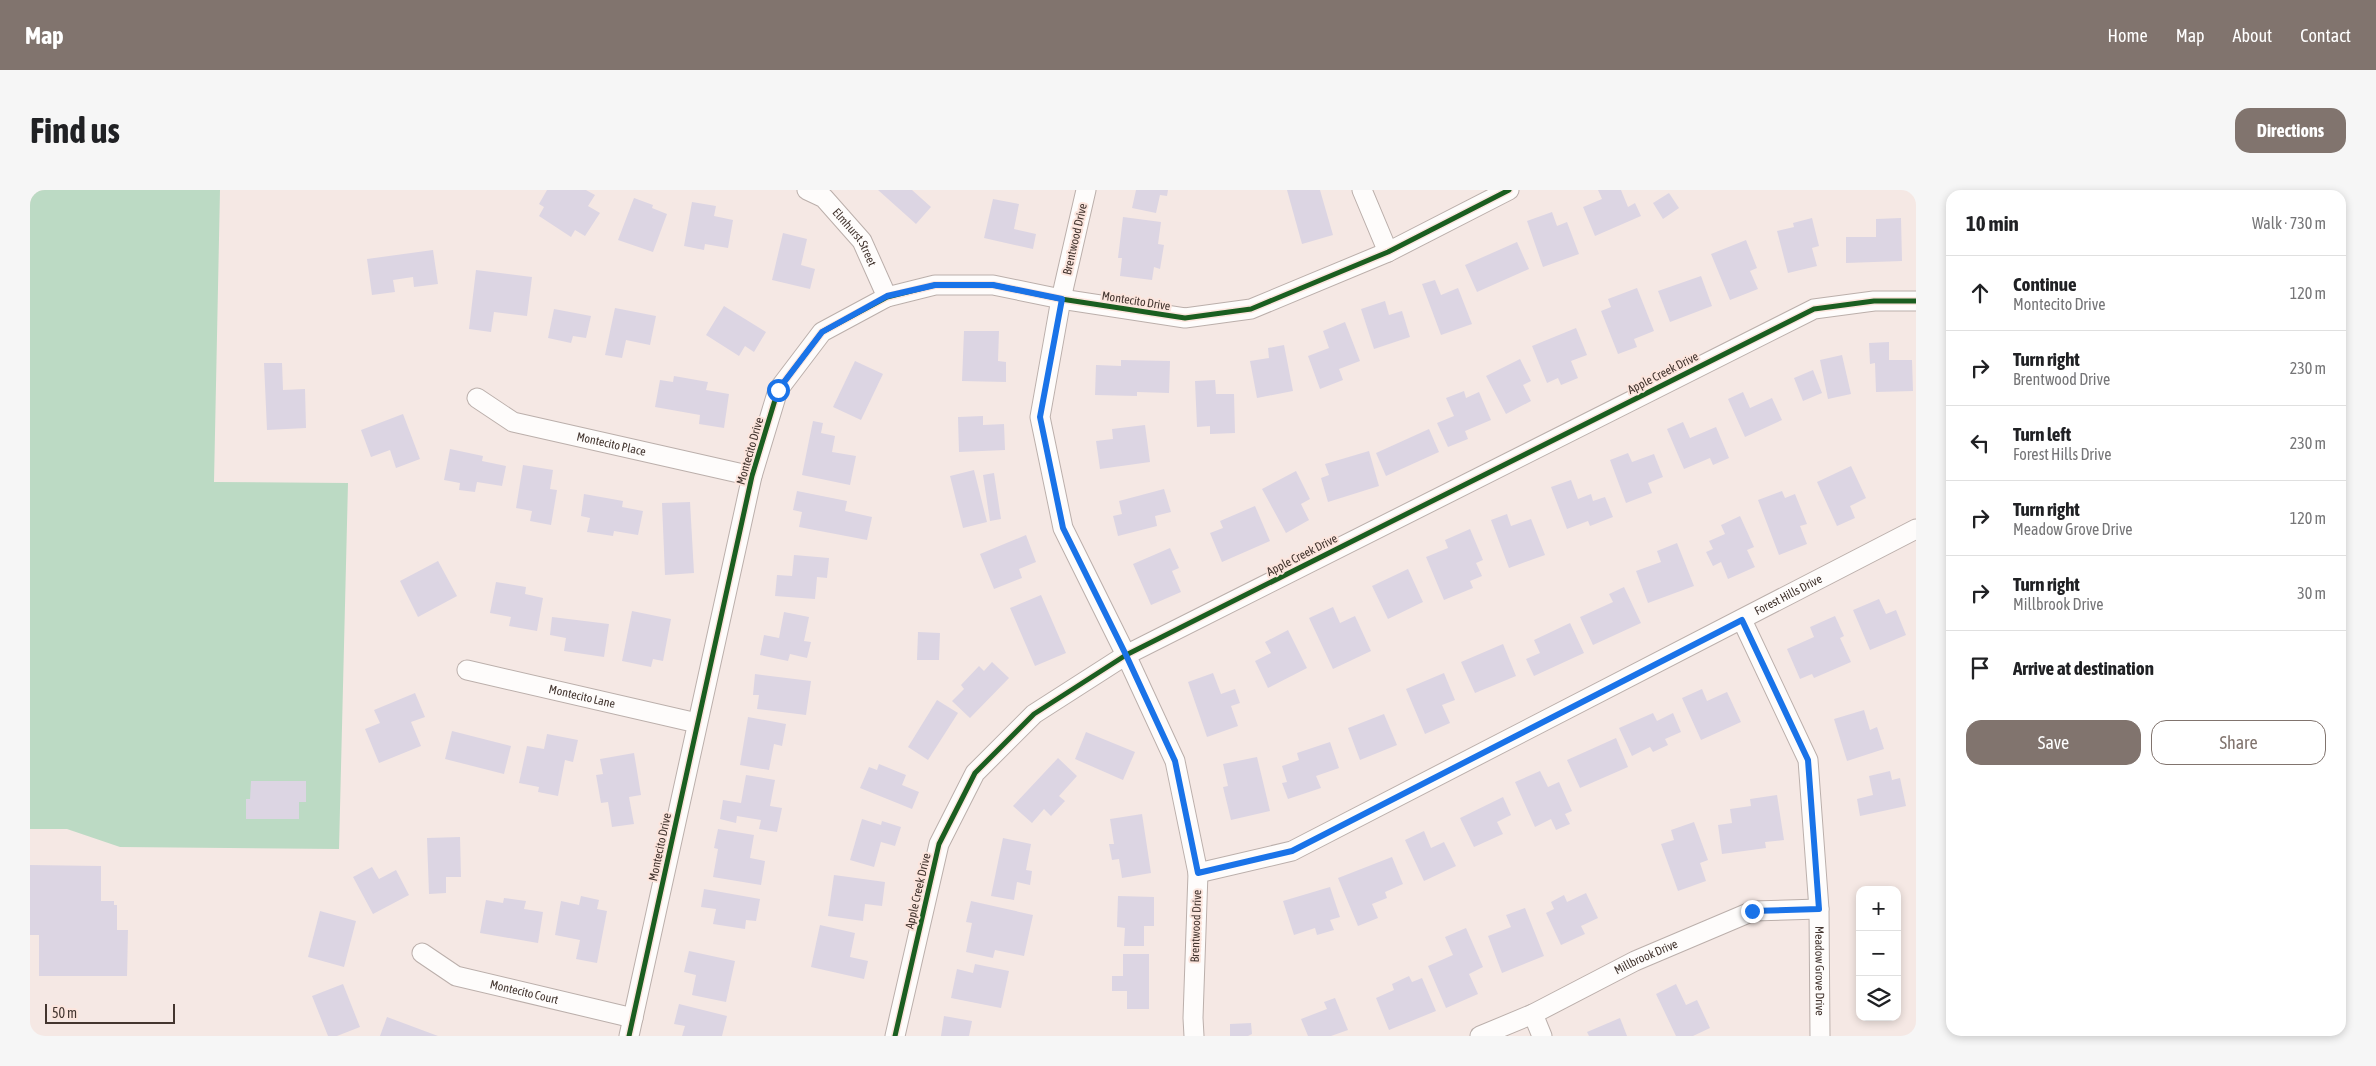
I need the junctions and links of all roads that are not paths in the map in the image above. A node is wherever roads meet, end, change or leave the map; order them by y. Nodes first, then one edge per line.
1 (807, 190) edge
2 (1086, 190) edge
3 (1362, 190) edge
4 (1509, 190) edge
5 (1388, 252) junction
6 (887, 296) junction
7 (1062, 299) junction
8 (1916, 301) edge
9 (477, 398) dead end
10 (752, 476) junction
11 (1916, 529) edge
12 (1742, 620) junction
13 (1126, 655) junction
14 (467, 670) dead end
15 (697, 723) junction
16 (1198, 873) junction
17 (1819, 909) junction
18 (422, 953) dead end
19 (1533, 1014) junction
20 (634, 1018) junction
21 (629, 1036) edge
22 (895, 1036) edge
23 (1194, 1036) edge
24 (1480, 1036) edge
25 (1542, 1036) edge
26 (1820, 1036) edge

1 - 6 street, Elmhurst Street
2 - 7 street, Brentwood Drive
3 - 5 street
4 - 5 street, Montecito Drive
5 - 7 street, Montecito Drive
6 - 7 street, Montecito Drive
6 - 10 street, Montecito Drive
7 - 13 street, Brentwood Drive
8 - 13 street, Apple Creek Drive
9 - 10 street, Montecito Place
10 - 15 street, Montecito Drive
11 - 12 street, Forest Hills Drive
12 - 16 street, Forest Hills Drive
12 - 17 street, Meadow Grove Drive
13 - 16 street, Brentwood Drive
13 - 22 street, Apple Creek Drive
14 - 15 street, Montecito Lane
15 - 20 street, Montecito Drive
16 - 23 street, Brentwood Drive
17 - 19 street, Millbrook Drive
17 - 26 street, Meadow Grove Drive
18 - 20 street, Montecito Court
19 - 24 street, Millbrook Drive
19 - 25 street
20 - 21 street, Montecito Drive

